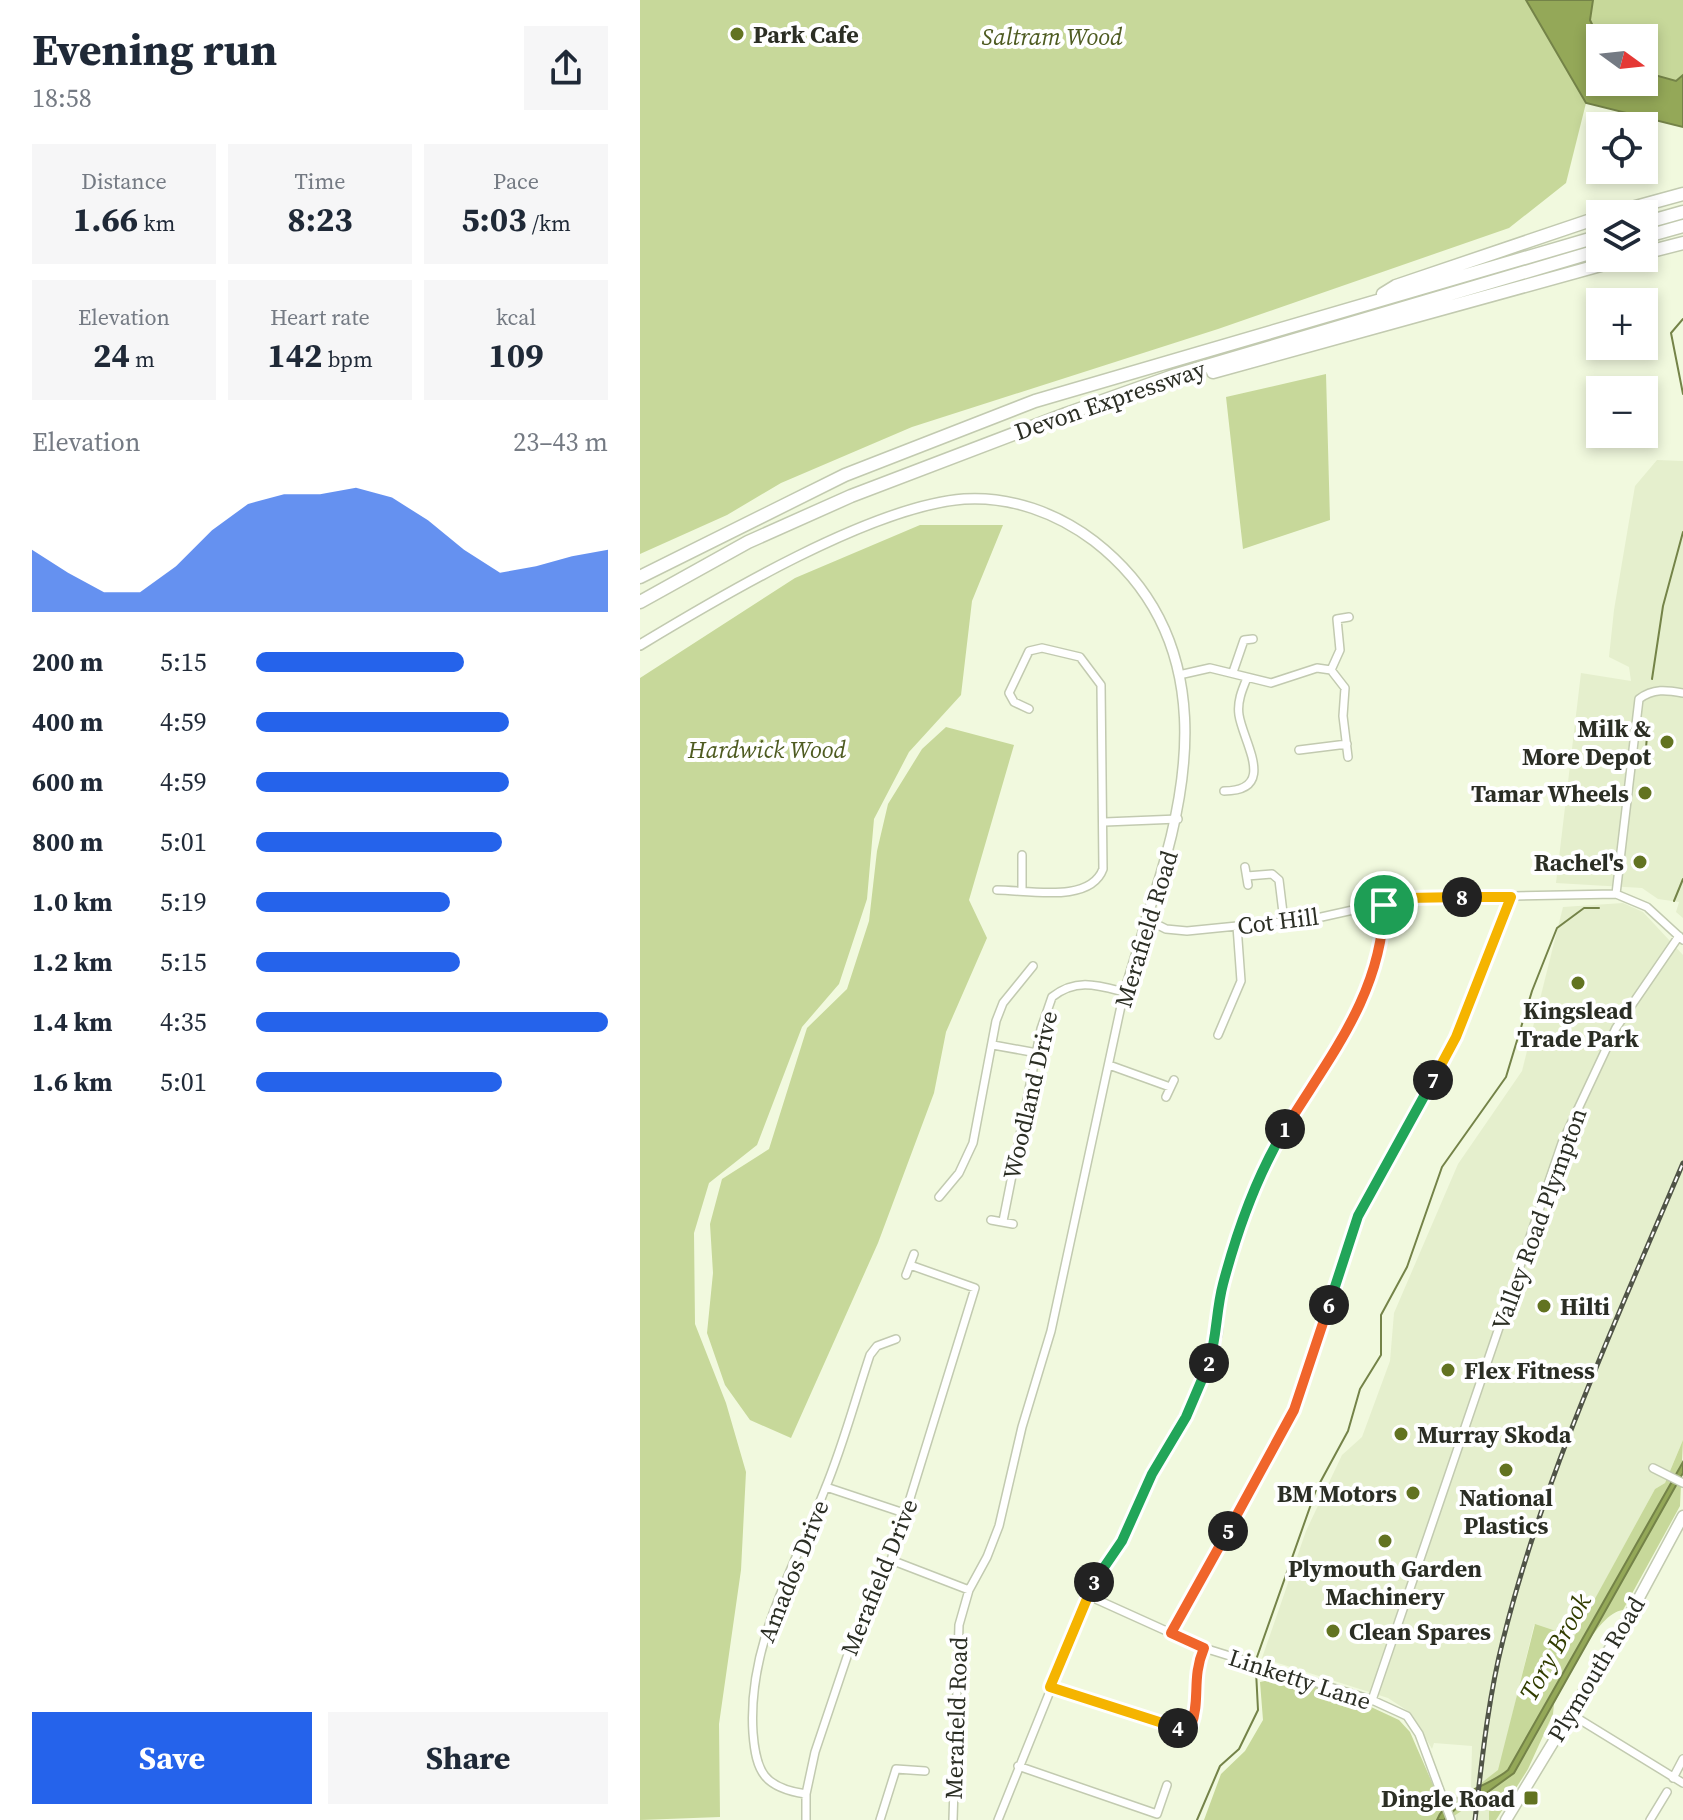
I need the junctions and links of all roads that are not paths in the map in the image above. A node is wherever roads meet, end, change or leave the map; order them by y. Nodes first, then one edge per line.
1 (1678, 195) edge
2 (1658, 201) edge
3 (1683, 212) edge
4 (1586, 222) edge
5 (1658, 224) edge
6 (1664, 224) junction
7 (1683, 226) edge
8 (1658, 228) edge
9 (1586, 240) edge
10 (1683, 243) edge
11 (1658, 249) edge
12 (1586, 254) edge
13 (1586, 268) edge
14 (1511, 288) junction
15 (1427, 302) junction
16 (1367, 305) junction
17 (1129, 392) junction
18 (640, 577) edge
19 (640, 602) edge
20 (1349, 617) dead end
21 (1253, 639) dead end
22 (640, 645) edge
23 (1331, 670) junction
24 (1233, 672) junction
25 (1179, 675) junction
26 (1247, 678) junction
27 (1683, 693) edge
28 (1029, 709) dead end
29 (1347, 744) junction
30 (1299, 750) dead end
31 (1348, 757) dead end
32 (1224, 791) dead end
33 (1178, 819) junction
34 (1105, 822) junction
35 (1022, 855) dead end
36 (1245, 867) dead end
37 (997, 890) dead end
38 (1022, 890) junction
39 (1616, 894) junction
40 (1511, 897) junction
41 (1384, 905) junction
42 (1146, 919) junction
43 (1284, 921) junction
44 (1237, 926) junction
45 (1681, 938) edge
46 (1033, 966) dead end
47 (1124, 992) junction
48 (1218, 1035) dead end
49 (993, 1045) junction
50 (1037, 1053) junction
51 (1109, 1065) junction
52 (1166, 1097) dead end
53 (939, 1197) dead end
54 (991, 1220) dead end
55 (1003, 1221) junction
56 (1013, 1224) dead end
57 (914, 1254) dead end
58 (910, 1265) junction
59 (906, 1275) dead end
60 (978, 1277) dead end
61 (975, 1288) junction
62 (896, 1339) dead end
63 (1653, 1468) dead end
64 (1682, 1483) edge
65 (826, 1487) junction
66 (907, 1514) junction
67 (1683, 1516) edge
68 (891, 1560) junction
69 (969, 1590) junction
70 (1089, 1596) junction
71 (1171, 1633) junction
72 (1204, 1648) junction
73 (1050, 1687) junction
74 (1372, 1700) junction
75 (1569, 1713) junction
76 (1683, 1759) edge
77 (1018, 1766) junction
78 (925, 1771) dead end
79 (1673, 1778) junction
80 (1683, 1783) edge
81 (1167, 1785) dead end
82 (1667, 1792) dead end
83 (806, 1794) junction
84 (1156, 1817) edge
85 (1451, 1819) edge
86 (806, 1820) edge
87 (880, 1820) edge
88 (953, 1820) edge
89 (998, 1820) edge
90 (1506, 1820) edge
91 (1650, 1820) edge

1 - 2 highway
3 - 6 highway
4 - 16 highway
5 - 6 highway
6 - 7 highway
6 - 8 highway
9 - 16 highway, Devon Expressway
10 - 11 highway
12 - 15 highway, Devon Expressway
13 - 14 highway
14 - 15 highway
14 - 17 highway
15 - 17 highway, Devon Expressway
16 - 18 highway, Devon Expressway
17 - 19 highway, Devon Expressway
20 - 23 street
21 - 24 street
22 - 25 street, Merafield Road
23 - 26 street
23 - 29 street
24 - 25 street
24 - 26 street
25 - 33 street, Merafield Road
26 - 32 street
27 - 39 street
28 - 34 street
29 - 30 street
29 - 31 street
33 - 34 street
33 - 42 street, Merafield Road
34 - 38 street
35 - 38 street
36 - 43 street
37 - 38 street
39 - 40 street, Cot Hill
39 - 45 street, Cot Hill
40 - 41 street, Cot Hill
40 - 71 street
41 - 43 street, Cot Hill
41 - 70 street
42 - 44 street, Cot Hill
42 - 47 street, Merafield Road
43 - 44 street, Cot Hill
44 - 48 street
45 - 74 street, Valley Road Plympton
46 - 49 street
47 - 50 street, Woodland Drive
47 - 51 street, Merafield Road
49 - 50 street
49 - 53 street
50 - 55 street, Woodland Drive
51 - 52 street
51 - 69 street, Merafield Road
54 - 55 street
55 - 56 street
57 - 58 street
58 - 59 street
58 - 61 street
60 - 61 street, Merafield Drive
61 - 66 street, Merafield Drive
62 - 65 street, Amados Drive
63 - 64 street
65 - 66 street
65 - 83 street, Amados Drive
66 - 68 street, Merafield Drive
67 - 75 main road, Plymouth Road
68 - 69 street
68 - 83 street, Merafield Drive
69 - 88 street, Merafield Road
70 - 71 street, Linketty Lane
70 - 73 street
71 - 72 street, Linketty Lane
72 - 73 street
72 - 74 street, Linketty Lane
73 - 77 street
74 - 85 street, Linketty Lane
75 - 79 street
75 - 90 main road, Plymouth Road
76 - 79 street
77 - 84 street
77 - 89 street
78 - 87 street
79 - 80 street
81 - 84 street
82 - 91 street
83 - 86 street, Merafield Drive

